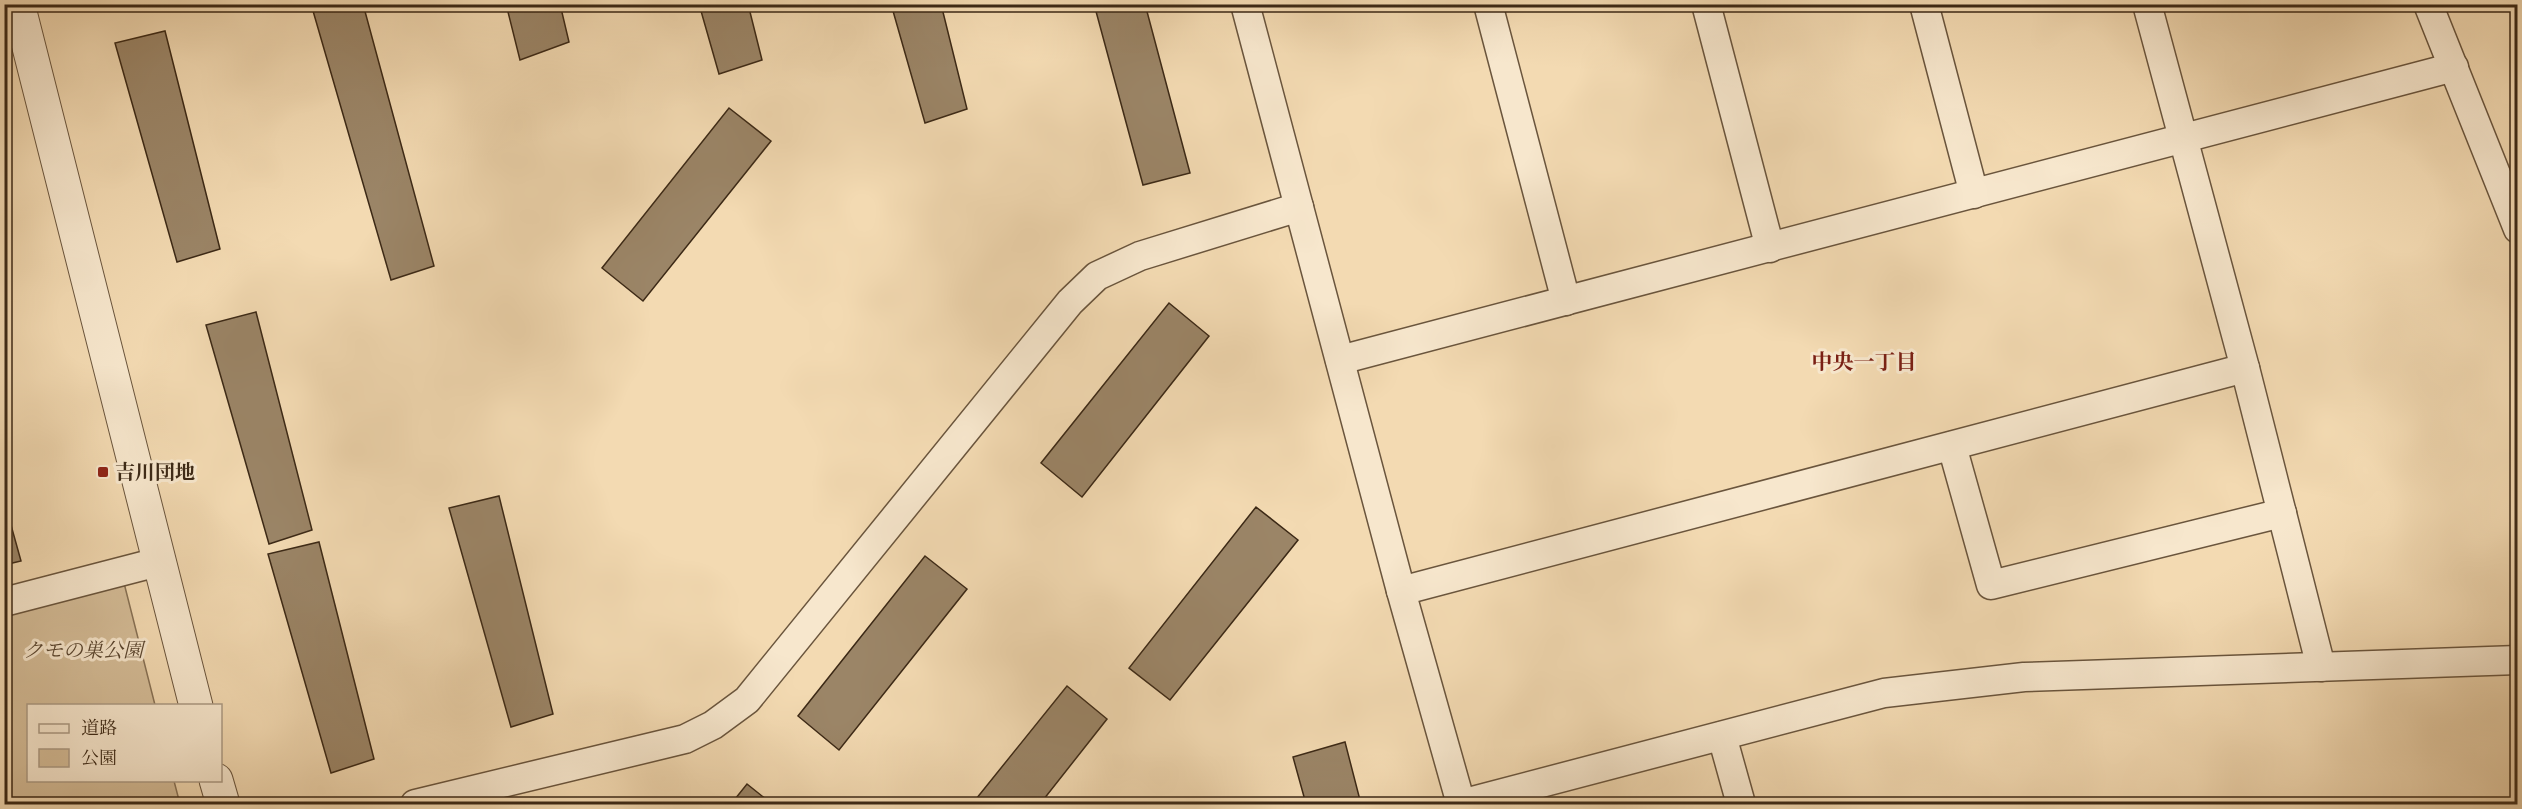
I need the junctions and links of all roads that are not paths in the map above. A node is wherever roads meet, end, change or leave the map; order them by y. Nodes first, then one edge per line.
1 (18, 4) edge
2 (1245, 4) edge
3 (1488, 4) edge
4 (1706, 4) edge
5 (1924, 4) edge
6 (2147, 4) edge
7 (2428, 4) edge
8 (2454, 68) junction
9 (2183, 138) junction
10 (1974, 194) junction
11 (1299, 207) junction
12 (2517, 229) edge
13 (1770, 248) junction
14 (1566, 301) junction
15 (1340, 360) junction
16 (2245, 368) junction
17 (1952, 446) junction
18 (2282, 513) junction
19 (158, 562) junction
20 (1401, 591) junction
21 (4, 602) edge
22 (2517, 660) edge
23 (2321, 667) junction
24 (196, 704) edge
25 (1722, 736) junction
26 (217, 782) edge
27 (223, 804) edge
28 (415, 804) edge
29 (1461, 804) edge
30 (1741, 804) edge

1 - 19 street
2 - 11 street
3 - 14 street
4 - 13 street
5 - 10 street
6 - 9 street
7 - 8 street
8 - 9 street
8 - 12 street
9 - 10 street
9 - 16 street
10 - 13 street
11 - 15 street
11 - 28 street
13 - 14 street
14 - 15 street
15 - 20 street
16 - 17 street
16 - 18 street
17 - 18 street
17 - 20 street
18 - 23 street
19 - 21 street
19 - 24 street
20 - 29 street
22 - 23 street
23 - 25 street
25 - 29 street
25 - 30 street
26 - 27 street

